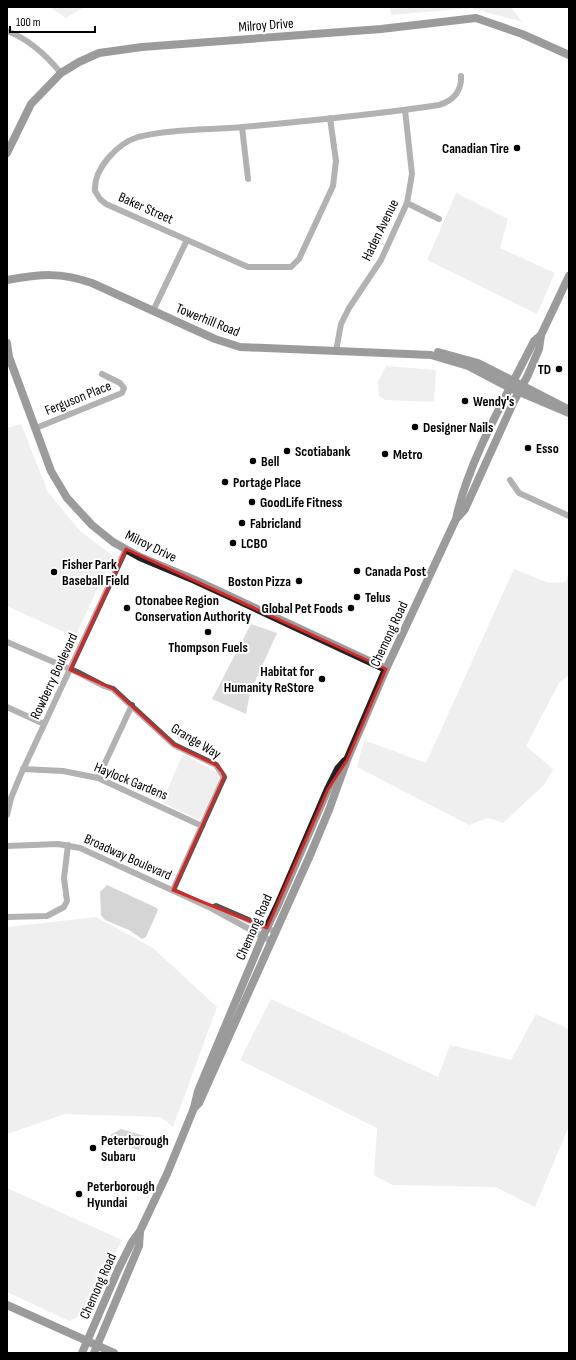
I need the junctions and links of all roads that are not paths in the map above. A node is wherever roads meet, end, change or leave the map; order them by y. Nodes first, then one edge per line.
1 (7, 31) edge
2 (569, 56) edge
3 (61, 73) junction
4 (461, 76) dead end
5 (405, 110) junction
6 (330, 118) junction
7 (242, 127) junction
8 (7, 153) edge
9 (248, 179) dead end
10 (407, 203) junction
11 (439, 218) dead end
12 (187, 240) junction
13 (569, 276) edge
14 (7, 280) edge
15 (153, 311) junction
16 (542, 335) junction
17 (7, 343) edge
18 (336, 351) junction
19 (102, 374) dead end
20 (512, 385) junction
21 (521, 389) junction
22 (569, 412) edge
23 (36, 428) junction
24 (510, 480) dead end
25 (569, 516) edge
26 (456, 519) junction
27 (126, 549) junction
28 (7, 642) edge
29 (386, 669) junction
30 (70, 670) junction
31 (132, 705) junction
32 (7, 707) edge
33 (44, 724) junction
34 (347, 760) junction
35 (23, 769) junction
36 (98, 778) junction
37 (7, 815) edge
38 (202, 826) junction
39 (68, 845) junction
40 (7, 846) edge
41 (173, 890) junction
42 (211, 908) junction
43 (7, 917) edge
44 (267, 928) junction
45 (276, 932) junction
46 (263, 936) junction
47 (272, 941) junction
48 (194, 1108) junction
49 (140, 1231) junction
50 (7, 1305) edge
51 (88, 1340) junction
52 (97, 1345) junction
53 (82, 1353) edge
54 (94, 1353) edge
55 (114, 1353) edge

1 - 3 street
2 - 3 main road, Milroy Drive
3 - 8 main road, Milroy Drive
4 - 5 street, Baker Street
5 - 6 street, Baker Street
5 - 10 street, Haden Avenue
6 - 7 street, Baker Street
6 - 12 street, Baker Street
7 - 9 street
7 - 12 street, Baker Street
10 - 11 street
10 - 18 street, Haden Avenue
12 - 15 street
13 - 16 main road, Chemong Road
14 - 15 main road, Towerhill Road
15 - 18 main road, Towerhill Road
16 - 20 main road, Chemong Road
16 - 21 main road, Chemong Road
17 - 23 main road, Milroy Drive
18 - 20 main road, Towerhill Road
19 - 23 street, Ferguson Place
20 - 21 main road, Towerhill Road
20 - 26 main road, Chemong Road
21 - 22 main road, Towerhill Road
21 - 26 main road, Chemong Road
23 - 27 main road, Milroy Drive
24 - 25 street
26 - 29 main road, Chemong Road
27 - 29 main road, Milroy Drive
27 - 30 street, Rowberry Boulevard
28 - 30 street, Grange Way
29 - 34 main road, Chemong Road
30 - 31 street, Grange Way
30 - 33 street, Rowberry Boulevard
31 - 36 street
31 - 38 street, Grange Way
32 - 33 street
33 - 35 street, Rowberry Boulevard
34 - 44 main road, Chemong Road
34 - 45 main road, Chemong Road
35 - 36 street, Haylock Gardens
35 - 37 street, Rowberry Boulevard
36 - 38 street, Haylock Gardens
38 - 41 street, Grange Way
39 - 40 street, Broadway Boulevard
39 - 41 street, Broadway Boulevard
39 - 43 street
41 - 42 street, Broadway Boulevard
42 - 44 street, Broadway Boulevard
42 - 46 street, Broadway Boulevard
44 - 45 street, Broadway Boulevard
44 - 46 main road, Chemong Road
45 - 47 main road, Chemong Road
46 - 47 street, Broadway Boulevard
46 - 48 main road, Chemong Road
47 - 48 main road, Chemong Road
48 - 49 main road, Chemong Road
49 - 51 main road, Chemong Road
49 - 52 main road, Chemong Road
50 - 51 main road
51 - 52 main road
51 - 53 main road, Chemong Road
52 - 54 main road, Chemong Road
52 - 55 main road

